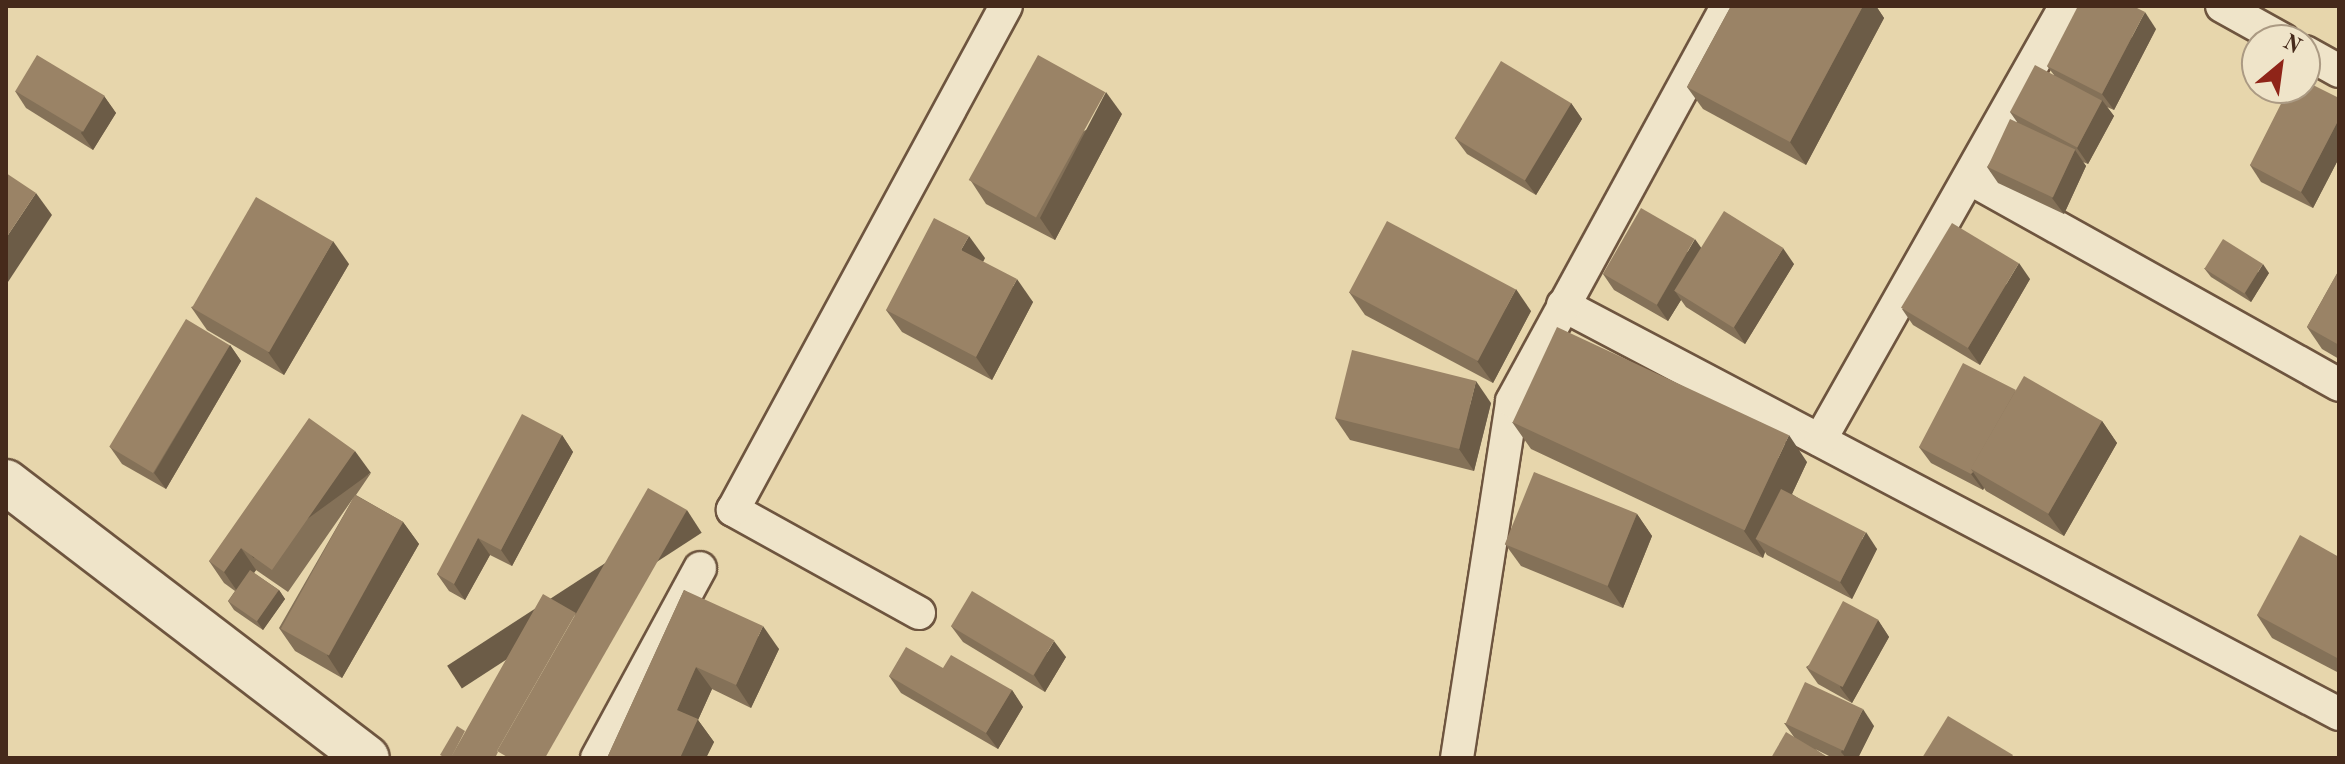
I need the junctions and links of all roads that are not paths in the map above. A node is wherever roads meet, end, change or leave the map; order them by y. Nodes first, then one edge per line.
1 (1006, 6) edge
2 (1727, 6) edge
3 (2066, 6) edge
4 (2222, 6) edge
5 (2254, 24) edge
6 (2321, 61) edge
7 (2339, 71) edge
8 (1969, 178) junction
9 (1563, 305) junction
10 (2339, 385) edge
11 (1820, 440) junction
12 (6, 482) edge
13 (700, 568) dead end
14 (919, 613) dead end
15 (2339, 714) edge
16 (367, 758) edge
17 (597, 758) edge
18 (1457, 758) edge

1 - 14 street
2 - 9 street
3 - 8 street
4 - 5 street
6 - 7 street
8 - 10 street
8 - 11 street
9 - 11 street
9 - 18 street
11 - 15 street
12 - 16 main road
13 - 17 street

